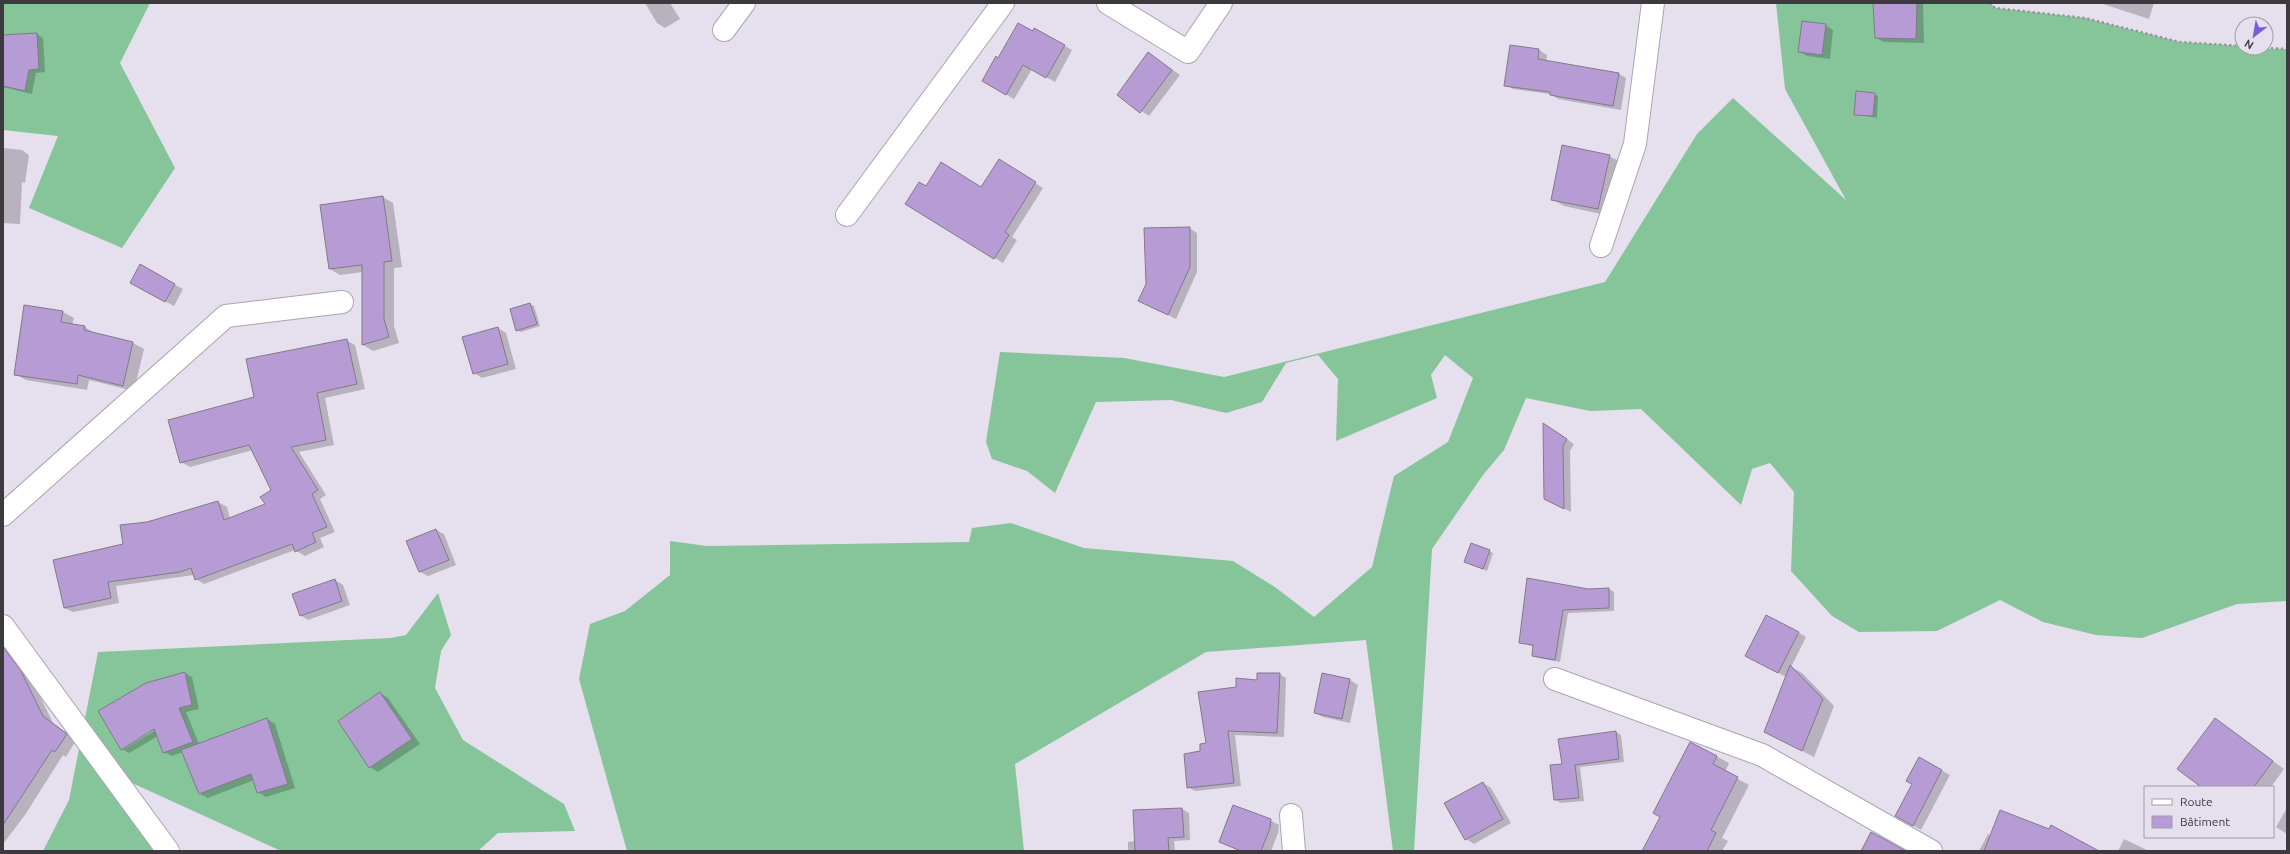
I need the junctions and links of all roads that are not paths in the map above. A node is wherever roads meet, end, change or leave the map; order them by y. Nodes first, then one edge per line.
1 (744, 3) edge
2 (1003, 3) edge
3 (1108, 3) edge
4 (1222, 3) edge
5 (1652, 3) edge
6 (724, 30) dead end
7 (847, 214) dead end
8 (1601, 246) dead end
9 (342, 302) dead end
10 (3, 515) edge
11 (3, 626) edge
12 (1555, 678) dead end
13 (1291, 815) dead end
14 (168, 851) edge
15 (1294, 851) edge
16 (1931, 851) edge

1 - 6 street
2 - 7 street
3 - 4 street
5 - 8 street
9 - 10 street
11 - 14 street
12 - 16 street
13 - 15 street

